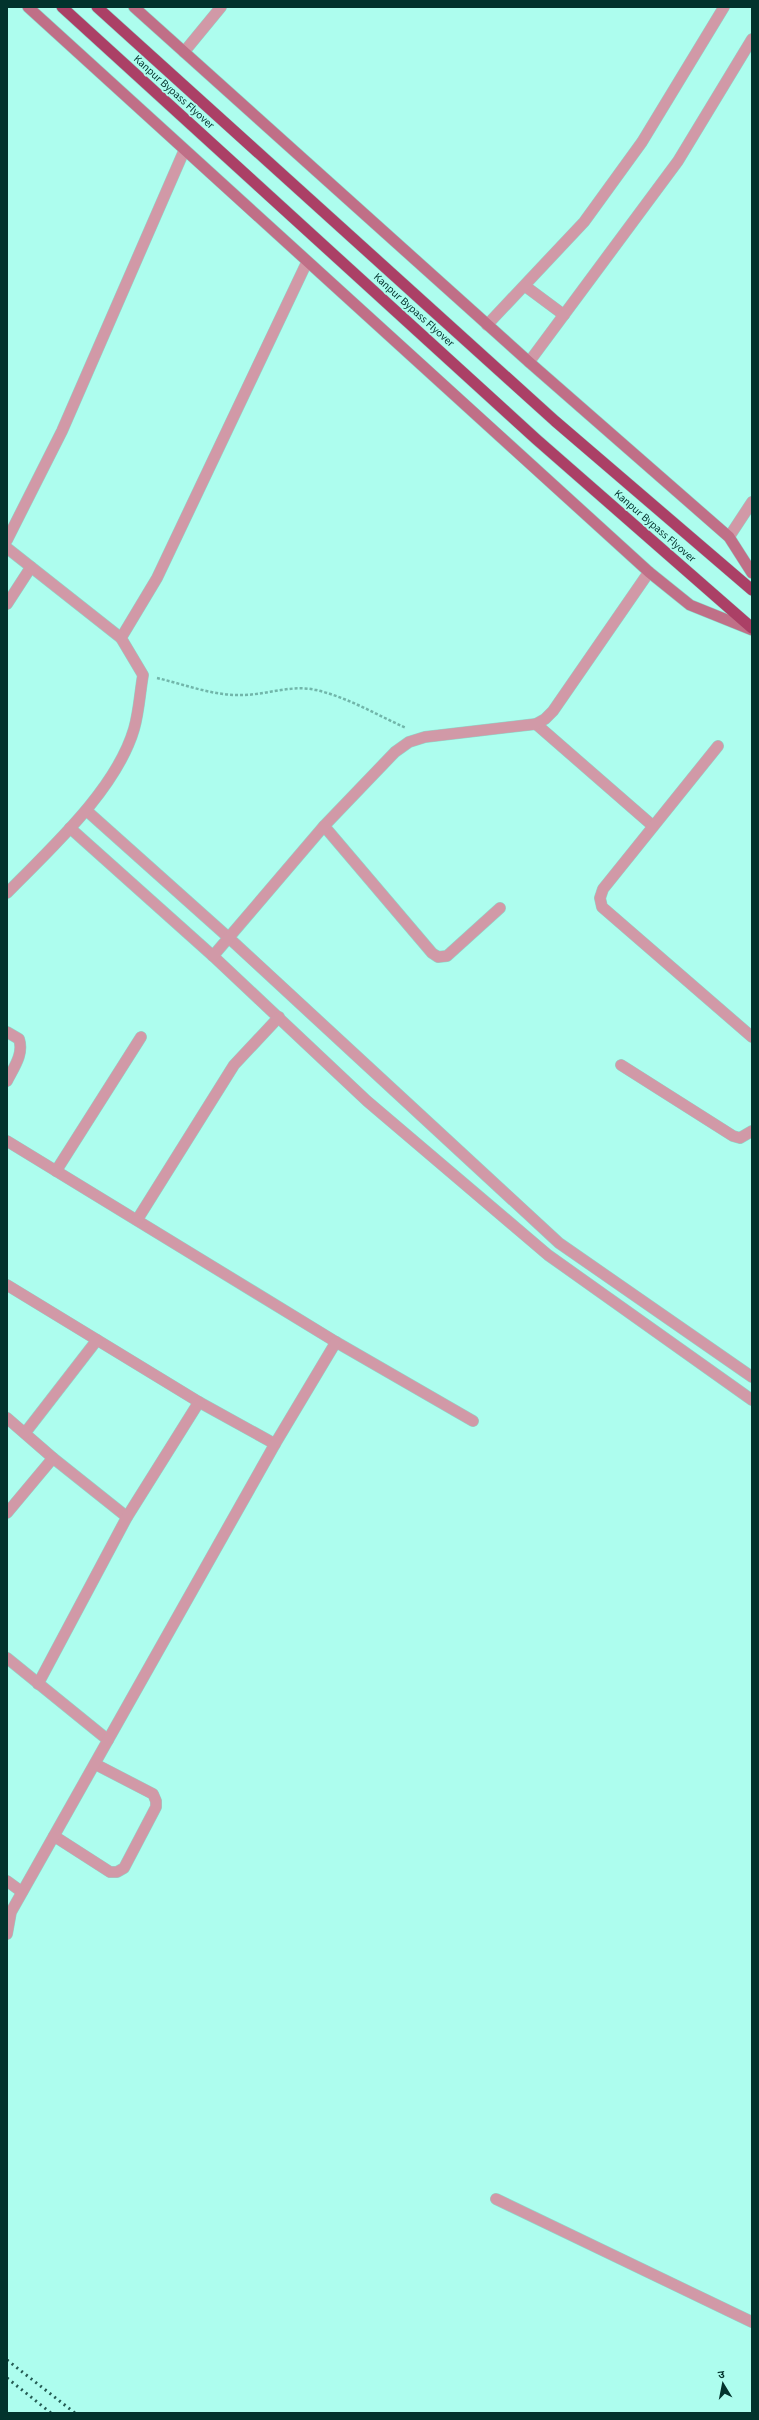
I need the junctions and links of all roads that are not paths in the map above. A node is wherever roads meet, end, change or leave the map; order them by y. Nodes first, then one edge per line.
1 (28, 7) edge
2 (62, 7) edge
3 (97, 7) edge
4 (134, 7) edge
5 (220, 7) edge
6 (724, 7) edge
7 (752, 39) edge
8 (184, 52) junction
9 (184, 151) junction
10 (307, 262) junction
11 (524, 286) junction
12 (564, 315) junction
13 (487, 325) junction
14 (529, 362) junction
15 (752, 502) edge
16 (729, 537) junction
17 (7, 540) edge
18 (7, 548) edge
19 (31, 567) junction
20 (649, 572) junction
21 (752, 573) edge
22 (752, 590) edge
23 (7, 604) edge
24 (752, 629) edge
25 (121, 638) junction
26 (536, 724) junction
27 (718, 746) dead end
28 (87, 811) junction
29 (324, 826) junction
30 (653, 826) junction
31 (70, 828) junction
32 (7, 893) edge
33 (500, 908) dead end
34 (229, 938) junction
35 (213, 956) junction
36 (278, 1017) junction
37 (7, 1032) edge
38 (141, 1037) dead end
39 (752, 1037) edge
40 (621, 1065) dead end
41 (7, 1081) edge
42 (752, 1131) edge
43 (7, 1141) edge
44 (56, 1170) junction
45 (137, 1220) junction
46 (7, 1285) edge
47 (97, 1340) junction
48 (336, 1342) junction
49 (752, 1377) edge
50 (752, 1400) edge
51 (199, 1402) junction
52 (7, 1418) edge
53 (473, 1421) dead end
54 (25, 1433) junction
55 (275, 1444) junction
56 (52, 1458) junction
57 (7, 1513) edge
58 (128, 1517) junction
59 (8, 1661) edge
60 (38, 1684) junction
61 (108, 1740) junction
62 (95, 1764) junction
63 (54, 1836) junction
64 (7, 1881) edge
65 (22, 1892) junction
66 (7, 1934) edge
67 (496, 2199) dead end
68 (752, 2322) edge

1 - 9 main road
2 - 24 highway, Kanpur Bypass Flyover
3 - 22 highway, Kanpur Bypass Flyover
4 - 8 main road
5 - 8 street
6 - 11 street
7 - 12 street
8 - 13 main road
9 - 10 main road
9 - 17 street
10 - 20 main road
10 - 25 street
11 - 12 street
11 - 13 street
12 - 14 street
13 - 14 main road
14 - 16 main road
15 - 16 street
16 - 21 main road
18 - 19 street
19 - 23 street
19 - 25 street
20 - 24 main road
20 - 26 street
25 - 28 street
26 - 29 street
26 - 30 street
27 - 30 street
28 - 31 street
28 - 34 street
29 - 33 street
29 - 34 street
30 - 39 street
31 - 32 street
31 - 35 street
34 - 35 street
34 - 49 street
35 - 36 street
36 - 45 street
36 - 50 street
37 - 41 street
38 - 44 street
40 - 42 street
43 - 44 street
44 - 45 street
45 - 48 street
46 - 47 street
47 - 51 street
47 - 54 street
48 - 53 street
48 - 55 street
51 - 55 street
51 - 58 street
52 - 54 street
54 - 56 street
55 - 61 street
56 - 57 street
56 - 58 street
58 - 60 street
59 - 60 street
60 - 61 street
61 - 62 street
62 - 63 street
62 - 63 street
63 - 65 street
64 - 65 street
65 - 66 street
67 - 68 street

